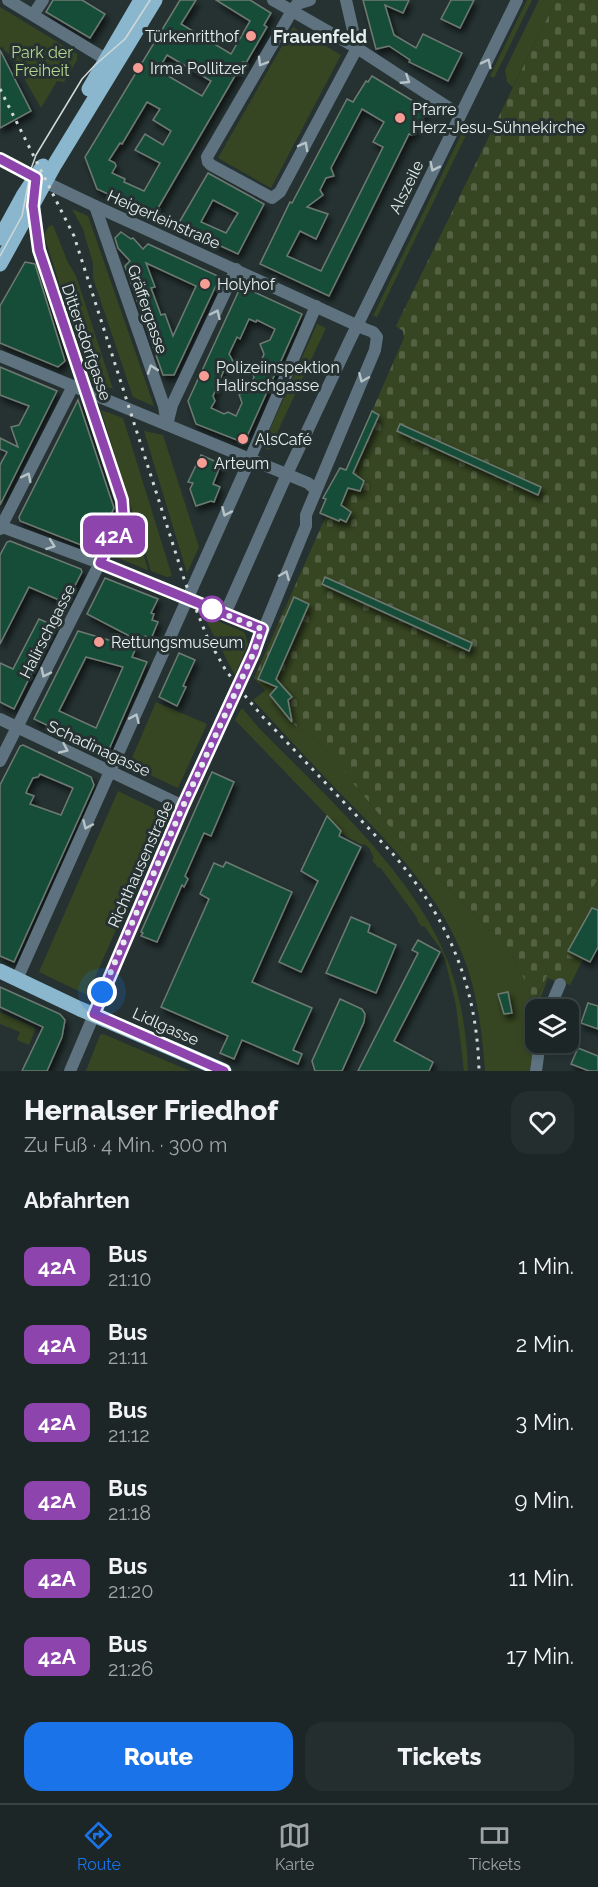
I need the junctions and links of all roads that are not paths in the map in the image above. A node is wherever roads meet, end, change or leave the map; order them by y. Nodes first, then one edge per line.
1 (8, 0) edge
2 (43, 0) edge
3 (141, 0) edge
4 (155, 0) edge
5 (273, 0) edge
6 (310, 0) edge
7 (346, 0) edge
8 (517, 0) edge
9 (292, 11) junction
10 (33, 15) junction
11 (357, 48) junction
12 (111, 62) junction
13 (460, 115) junction
14 (0, 159) edge
15 (41, 180) junction
16 (33, 206) junction
17 (95, 206) junction
18 (0, 238) edge
19 (0, 264) edge
20 (236, 269) junction
21 (316, 306) junction
22 (357, 325) junction
23 (0, 356) edge
24 (73, 386) junction
25 (87, 392) junction
26 (167, 425) junction
27 (250, 459) junction
28 (287, 474) junction
29 (316, 490) junction
30 (123, 514) joint
31 (0, 527) edge
32 (100, 563) junction
33 (188, 599) junction
34 (225, 614) junction
35 (262, 629) junction
36 (0, 719) edge
37 (17, 727) junction
38 (0, 761) edge
39 (111, 772) junction
40 (183, 806) junction
41 (0, 971) edge
42 (17, 979) junction
43 (560, 984) dead end
44 (554, 999) edge
45 (94, 1014) junction
46 (538, 1053) edge
47 (70, 1071) edge
48 (224, 1071) edge
49 (536, 1071) edge

1 - 10 street
2 - 10 street
3 - 12 main road
4 - 12 main road
5 - 9 street
6 - 9 street
7 - 11 street
13 -> 8 street, Alszeile
9 - 11 street
9 -> 11 street
10 - 12 street
11 -> 13 street
12 - 15 main road
13 -> 22 street, Alszeile
14 - 15 street, Heigerleinstraße
15 - 16 main road
15 - 17 street, Heigerleinstraße
15 - 18 main road
16 - 19 main road
16 - 25 street, Dittersdorfgasse
17 - 20 street, Heigerleinstraße
26 -> 17 street, Gräffergasse
20 - 21 street, Heigerleinstraße
26 -> 20 street
21 - 22 street, Heigerleinstraße
21 - 27 street
22 - 28 street, Alszeile
22 -> 29 street, Richthausenstraße
23 - 24 street
24 - 25 street
31 -> 24 street
25 - 26 street
25 - 30 street, Dittersdorfgasse
26 - 27 street
27 - 28 street
27 -> 33 street
28 - 29 street
28 - 34 street, Alszeile
35 -> 29 street, Richthausenstraße
30 - 32 street, Halirschgasse
31 -> 32 street
32 - 33 street
32 -> 37 street, Halirschgasse
33 - 34 street
39 -> 33 street
34 - 35 street
35 - 40 street, Richthausenstraße
36 - 37 street, Schadinagasse
37 - 38 street, Halirschgasse
37 -> 39 street, Schadinagasse
39 - 40 street, Schadinagasse
39 -> 42 street
40 - 45 street, Richthausenstraße
41 - 42 main road, Lidlgasse
42 - 45 main road, Lidlgasse
43 - 44 street
45 - 47 street, Richthausenstraße
45 - 48 main road, Lidlgasse
46 - 49 street

